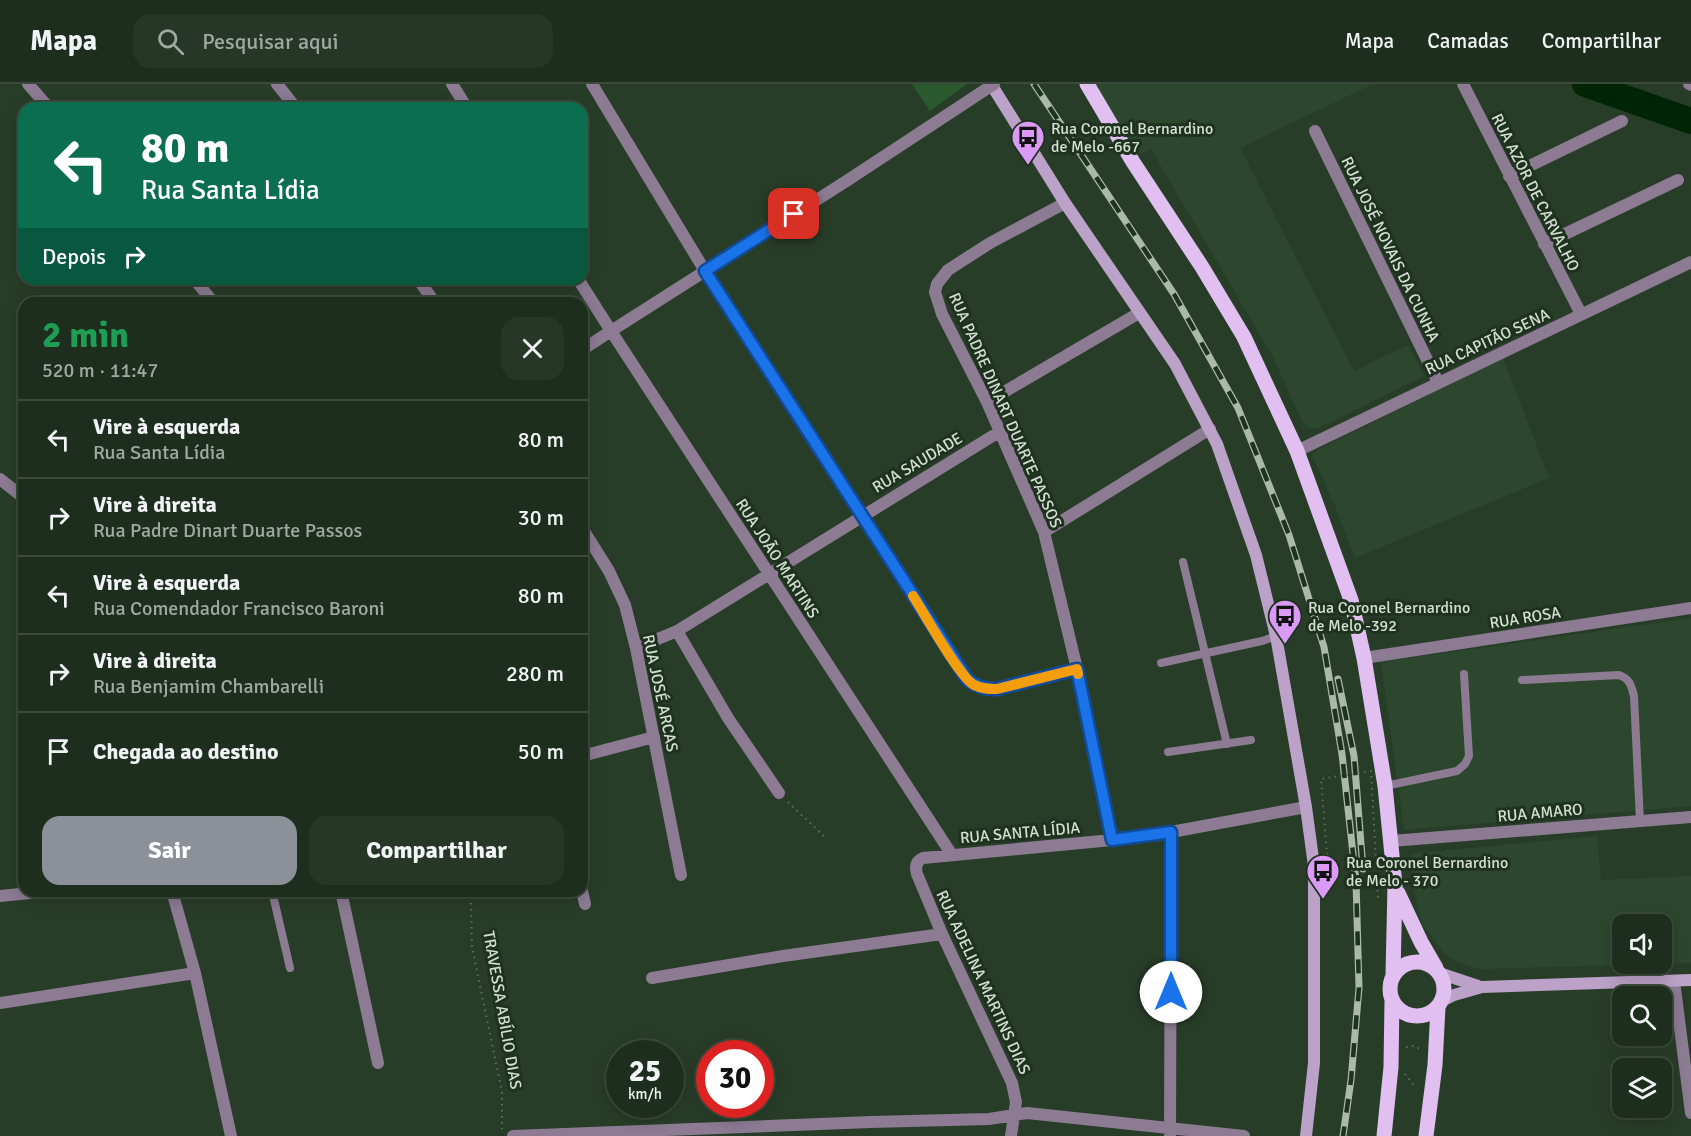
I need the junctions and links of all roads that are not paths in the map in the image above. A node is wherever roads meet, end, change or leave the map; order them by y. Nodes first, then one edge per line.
1 (28, 84) edge
2 (277, 84) edge
3 (452, 84) edge
4 (592, 84) edge
5 (993, 84) edge
6 (1086, 84) edge
7 (1463, 84) edge
8 (44, 102) edge
9 (291, 102) edge
10 (463, 102) edge
11 (1622, 121) dead end
12 (1315, 131) dead end
13 (1509, 177) junction
14 (1678, 180) dead end
15 (1065, 203) junction
16 (1544, 244) junction
17 (1691, 262) edge
18 (705, 271) junction
19 (199, 285) edge
20 (582, 285) edge
21 (209, 297) edge
22 (1139, 313) junction
23 (1581, 314) junction
24 (611, 331) junction
25 (588, 346) edge
26 (1438, 382) junction
27 (987, 402) junction
28 (1210, 429) junction
29 (999, 432) junction
30 (1297, 451) junction
31 (0, 479) edge
32 (18, 491) edge
33 (862, 515) junction
34 (1044, 532) junction
35 (588, 538) edge
36 (1183, 562) dead end
37 (770, 575) junction
38 (1691, 608) edge
39 (676, 632) junction
40 (1275, 636) junction
41 (636, 648) junction
42 (1205, 653) junction
43 (1364, 658) junction
44 (1161, 663) dead end
45 (1077, 669) junction
46 (1464, 674) dead end
47 (1522, 680) dead end
48 (654, 737) junction
49 (1251, 740) dead end
50 (1227, 744) junction
51 (1168, 752) dead end
52 (588, 754) edge
53 (1385, 786) junction
54 (779, 793) road end
55 (1306, 807) junction
56 (1691, 817) edge
57 (1640, 821) junction
58 (1171, 832) junction
59 (1112, 840) junction
60 (1391, 841) junction
61 (952, 855) junction
62 (916, 864) joint
63 (681, 875) dead end
64 (1395, 885) junction
65 (18, 894) edge
66 (0, 896) edge
67 (174, 897) edge
68 (273, 897) edge
69 (342, 897) edge
70 (583, 897) edge
71 (585, 904) dead end
72 (942, 934) junction
73 (290, 968) dead end
74 (1438, 971) junction
75 (195, 973) junction
76 (1393, 975) junction
77 (652, 978) dead end
78 (1691, 980) edge
79 (1674, 981) junction
80 (1482, 987) junction
81 (1392, 1000) junction
82 (0, 1003) edge
83 (1440, 1004) junction
84 (378, 1063) dead end
85 (1691, 1113) edge
86 (1015, 1116) junction
87 (1170, 1132) edge
88 (577, 1134) edge
89 (231, 1136) edge
90 (513, 1136) edge
91 (1011, 1136) edge
92 (1244, 1136) edge
93 (1306, 1136) edge
94 (1384, 1136) edge
95 (1426, 1136) edge

1 - 8 street
2 - 9 street
3 - 10 street
4 - 18 street
5 - 15 main road
5 - 18 street, bridge
6 - 30 main road
7 - 13 street, RUA AZOR DE CARVALHO
11 - 13 street
12 - 26 street, RUA JOSÉ NOVAIS DA CUNHA
13 - 16 street, RUA AZOR DE CARVALHO
14 - 16 street
15 - 22 main road
15 - 27 street, RUA PADRE DINART DUARTE PASSOS
16 - 23 street, RUA AZOR DE CARVALHO
17 - 23 street, RUA CAPITÃO SENA
18 - 24 street
18 - 33 street
19 - 21 street
20 - 24 street, RUA JOÃO MARTINS
22 - 27 street
22 - 28 main road
23 - 26 street, RUA CAPITÃO SENA
24 - 25 street
24 - 37 street, RUA JOÃO MARTINS
26 - 30 street, RUA CAPITÃO SENA
27 - 29 street, RUA PADRE DINART DUARTE PASSOS
28 - 34 street
28 - 40 main road
29 - 33 street, RUA SAUDADE
29 - 34 street, RUA PADRE DINART DUARTE PASSOS
30 - 43 main road
31 - 32 street
33 - 37 street, RUA SAUDADE
33 - 45 street
34 - 45 street, RUA PADRE DINART DUARTE PASSOS
35 - 41 street, RUA JOSÉ ARCAS
36 - 42 lane
37 - 39 street, RUA SAUDADE
37 - 61 street, RUA JOÃO MARTINS
38 - 43 street, RUA ROSA
39 - 41 street, RUA SAUDADE
39 - 54 street
40 - 42 lane
40 - 55 main road
41 - 48 street, RUA JOSÉ ARCAS
42 - 44 lane
42 - 50 lane
43 - 53 main road
45 - 59 street, RUA PADRE DINART DUARTE PASSOS
46 - 53 lane
47 - 57 lane
48 - 52 street
48 - 63 street, RUA JOSÉ ARCAS
49 - 50 lane
50 - 51 lane
53 - 60 main road
55 - 58 street, RUA SANTA LÍDIA
55 - 93 main road
56 - 57 street, RUA AMARO
57 - 60 street, RUA AMARO
58 - 59 street, RUA SANTA LÍDIA
58 - 87 street
59 - 61 street, RUA SANTA LÍDIA
60 - 64 main road
61 - 62 street, RUA SANTA LÍDIA
62 - 72 street, RUA ADELINA MARTINS DIAS
64 - 74 main road
64 - 76 main road
65 - 66 street
67 - 75 street
68 - 73 lane
69 - 84 street
70 - 71 street
72 - 77 street
72 - 86 street, RUA ADELINA MARTINS DIAS
74 - 76 main road
74 - 80 main road
74 - 83 main road
75 - 82 street
75 - 89 street
76 - 81 main road
78 - 79 main road
79 - 80 main road
79 - 85 street
80 - 83 main road
81 - 83 main road
81 - 94 main road
83 - 95 main road
86 - 87 street
86 - 88 street
86 - 91 street, RUA ADELINA MARTINS DIAS
87 - 92 street
88 - 90 street

